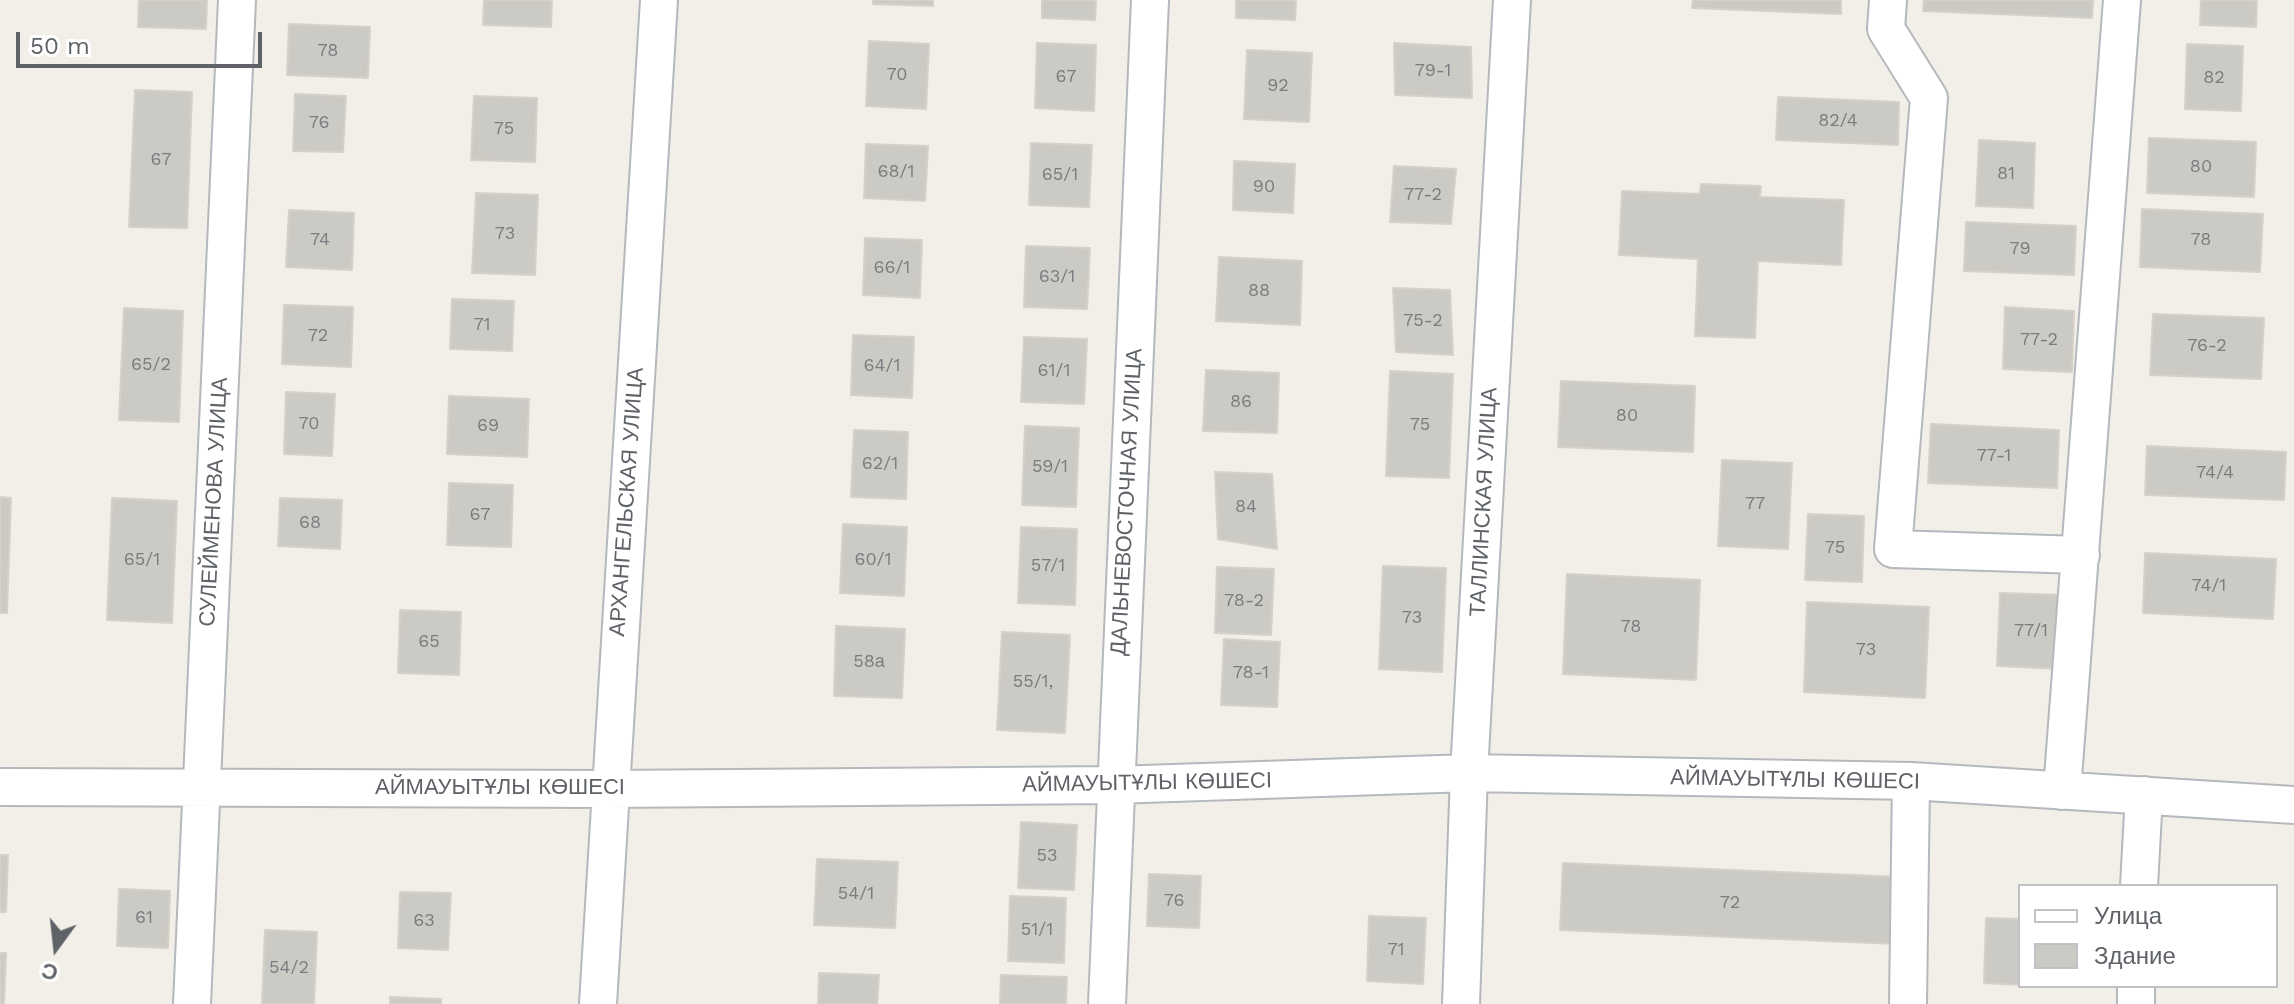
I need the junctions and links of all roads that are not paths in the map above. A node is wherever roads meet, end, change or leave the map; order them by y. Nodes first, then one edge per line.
1 (237, 0) edge
2 (659, 0) edge
3 (1150, 0) edge
4 (1512, 0) edge
5 (1888, 0) edge
6 (2122, 0) edge
7 (2081, 555) junction
8 (1469, 773) junction
9 (1911, 781) junction
10 (1114, 785) junction
11 (201, 786) junction
12 (0, 787) edge
13 (609, 789) junction
14 (2062, 791) junction
15 (2144, 795) junction
16 (2294, 805) edge
17 (2139, 884) edge
18 (192, 1004) edge
19 (598, 1004) edge
20 (1107, 1004) edge
21 (1461, 1004) edge
22 (1908, 1004) edge

1 - 11 street, СУЛЕЙМЕНОВА УЛИЦА
2 - 13 street, АРХАНГЕЛЬСКАЯ УЛИЦА
3 - 10 street, ДАЛЬНЕВОСТОЧНАЯ УЛИЦА
4 - 8 street, ТАЛЛИНСКАЯ УЛИЦА
5 - 7 street
6 - 7 street
7 - 14 street
8 - 9 street, АЙМАУЫТҰЛЫ КӨШЕСІ
8 - 10 street, АЙМАУЫТҰЛЫ КӨШЕСІ
8 - 21 street, ТАЛЛИНСКАЯ УЛИЦА
9 - 14 street, АЙМАУЫТҰЛЫ КӨШЕСІ
9 - 22 street
10 - 13 street, АЙМАУЫТҰЛЫ КӨШЕСІ
10 - 20 street, ДАЛЬНЕВОСТОЧНАЯ УЛИЦА
11 - 12 street, АЙМАУЫТҰЛЫ КӨШЕСІ
11 - 13 street, АЙМАУЫТҰЛЫ КӨШЕСІ
11 - 18 street, СУЛЕЙМЕНОВА УЛИЦА
13 - 19 street, АРХАНГЕЛЬСКАЯ УЛИЦА
14 - 15 street, АЙМАУЫТҰЛЫ КӨШЕСІ
15 - 16 street, АЙМАУЫТҰЛЫ КӨШЕСІ
15 - 17 street

